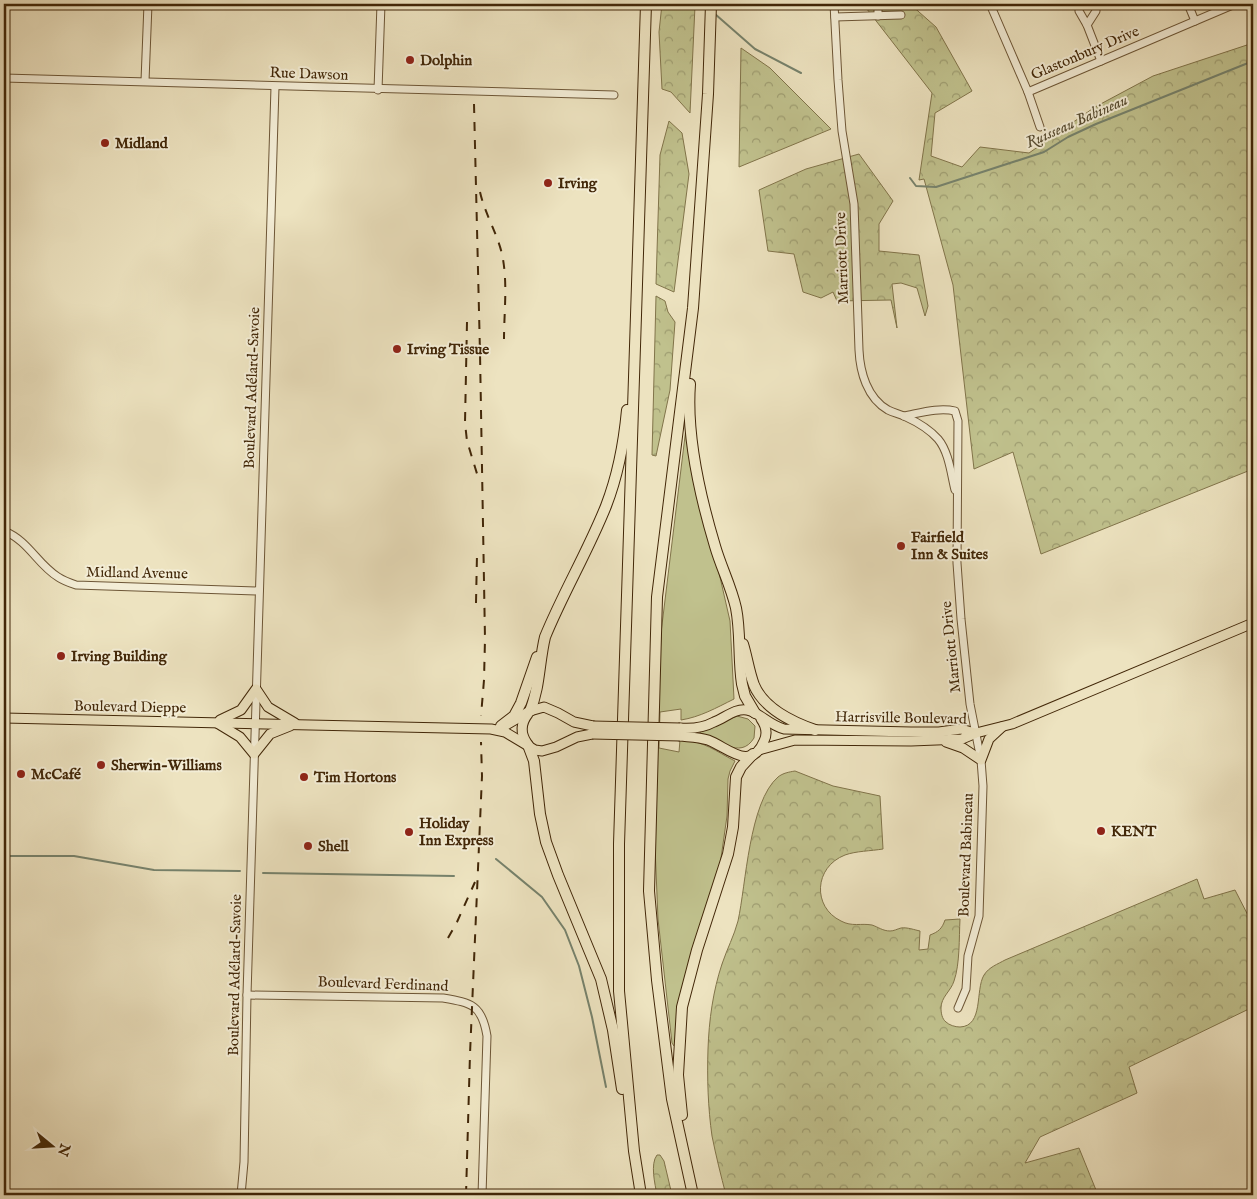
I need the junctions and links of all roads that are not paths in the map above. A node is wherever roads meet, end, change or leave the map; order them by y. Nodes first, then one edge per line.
1 (148, 4) edge
2 (381, 4) edge
3 (646, 4) edge
4 (711, 4) edge
5 (834, 4) edge
6 (878, 4) edge
7 (990, 4) edge
8 (1079, 4) edge
9 (1096, 4) edge
10 (1188, 4) edge
11 (1235, 4) edge
12 (901, 15) dead end
13 (878, 16) junction
14 (835, 17) junction
15 (1195, 21) junction
16 (1087, 25) junction
17 (1101, 61) junction
18 (4, 78) edge
19 (145, 81) junction
20 (276, 87) junction
21 (378, 90) junction
22 (1028, 92) junction
23 (614, 95) dead end
24 (1040, 127) dead end
25 (637, 289) junction
26 (693, 308) junction
27 (904, 416) junction
28 (957, 497) junction
29 (4, 531) edge
30 (259, 591) junction
31 (1253, 623) edge
32 (738, 626) junction
33 (545, 637) junction
34 (256, 689) junction
35 (530, 711) junction
36 (758, 715) junction
37 (4, 718) edge
38 (216, 722) junction
39 (259, 723) junction
40 (297, 724) junction
41 (1004, 726) junction
42 (496, 728) junction
43 (592, 730) junction
44 (815, 730) junction
45 (680, 732) junction
46 (976, 733) junction
47 (940, 740) junction
48 (528, 746) junction
49 (756, 752) junction
50 (254, 754) junction
51 (981, 760) junction
52 (247, 995) junction
53 (958, 1008) dead end
54 (634, 1151) junction
55 (241, 1195) edge
56 (482, 1195) edge
57 (642, 1195) edge
58 (694, 1195) edge

1 - 19 street
2 - 21 street
3 - 25 highway
4 - 26 highway
5 - 14 street, Marriott Drive
6 - 13 street
7 - 22 street
8 - 16 street
9 - 16 street
10 - 15 street
11 - 15 street, Glastonbury Drive
12 - 13 street
13 - 14 street
14 - 27 street, Marriott Drive
15 - 17 street, Glastonbury Drive
16 - 17 street
17 - 22 street, Glastonbury Drive
18 - 19 street, Rue Dawson
19 - 20 street, Rue Dawson
20 - 21 street, Rue Dawson
20 - 30 street, Boulevard Adélard-Savoie
21 - 23 street, Rue Dawson
22 - 24 street
25 - 33 highway
25 - 54 highway
26 - 32 highway
26 - 58 highway
27 - 28 street, Marriott Drive
27 - 28 street, Marriott Drive
28 - 46 street, Marriott Drive
29 - 30 street, Midland Avenue
30 - 34 street, Boulevard Adélard-Savoie
31 - 41 main road
32 - 36 highway
32 - 44 highway
33 - 35 highway
33 - 42 highway
34 - 38 main road
34 - 39 street, Boulevard Adélard-Savoie
34 - 40 main road
35 - 42 main road
35 - 43 main road
35 - 48 main road
36 - 44 main road, Harrisville Boulevard
36 - 45 main road, Harrisville Boulevard
36 - 49 main road
37 - 38 main road, Boulevard Dieppe
38 - 39 main road, Boulevard Dieppe
38 - 50 main road
39 - 40 main road, Boulevard Dieppe
39 - 50 street, Boulevard Adélard-Savoie
40 - 42 main road, Boulevard Dieppe
40 - 50 main road
41 - 46 main road
41 - 51 main road
42 - 48 main road
43 - 45 main road, Harrisville Boulevard, bridge
43 - 48 main road
44 - 46 main road, Harrisville Boulevard
45 - 49 main road, Harrisville Boulevard
46 - 47 main road, Harrisville Boulevard
46 - 51 street, Marriott Drive
47 - 49 main road, Harrisville Boulevard
47 - 51 main road
48 - 54 highway
49 - 58 highway
50 - 52 street, Boulevard Adélard-Savoie
51 - 53 street, Boulevard Babineau
52 - 55 street, Boulevard Adélard-Savoie
52 - 56 street, Boulevard Ferdinand
54 - 57 highway

